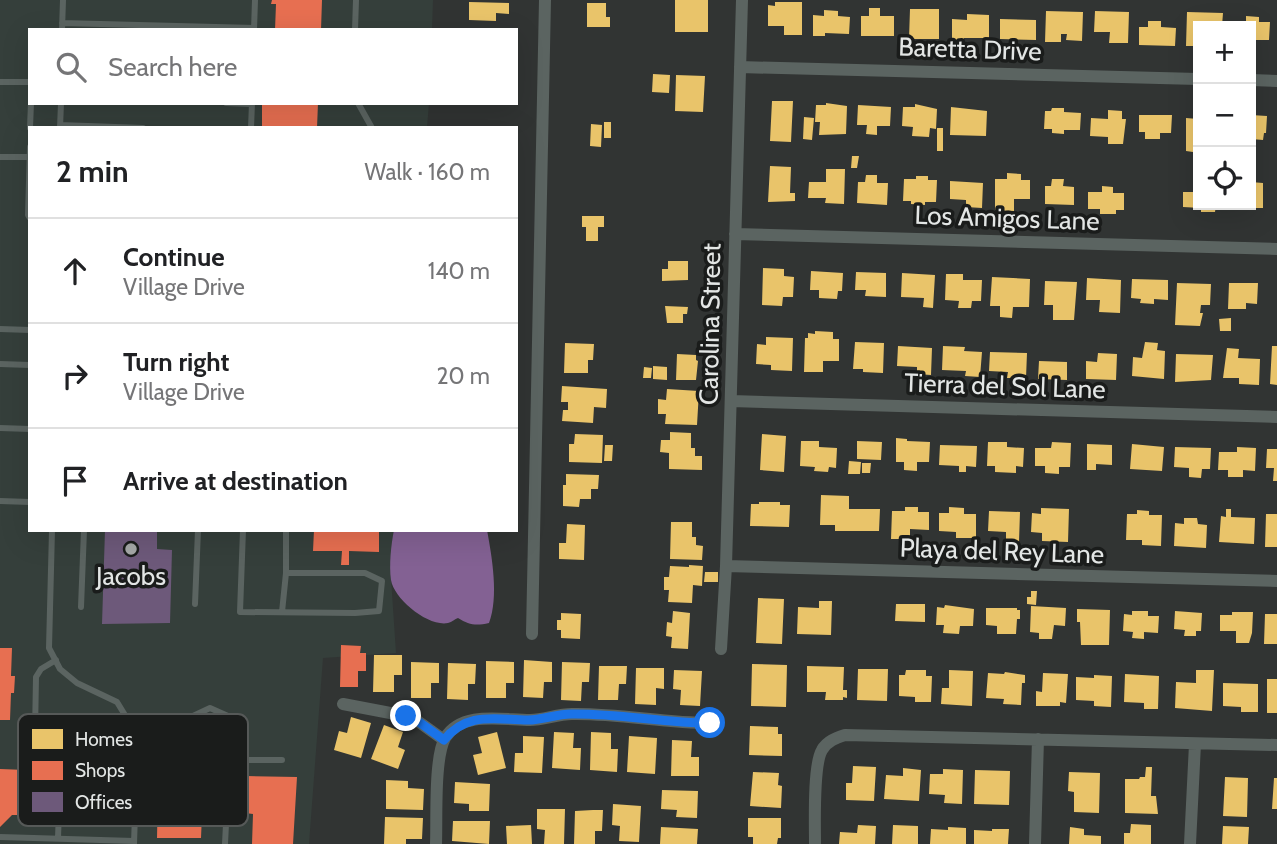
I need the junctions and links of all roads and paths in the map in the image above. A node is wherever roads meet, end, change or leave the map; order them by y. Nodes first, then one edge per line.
1 (63, 0) edge
2 (255, 0) edge
3 (356, 0) edge
4 (545, 0) edge
5 (742, 0) edge
6 (62, 27) edge
7 (158, 28) edge
8 (254, 28) edge
9 (355, 28) edge
10 (740, 67) junction
11 (1193, 79) edge
12 (1256, 80) edge
13 (1277, 81) edge
14 (0, 82) edge
15 (28, 82) edge
16 (31, 105) edge
17 (61, 105) edge
18 (252, 105) edge
19 (359, 105) edge
20 (30, 126) edge
21 (60, 126) edge
22 (251, 126) edge
23 (371, 126) edge
24 (0, 157) edge
25 (28, 158) edge
26 (735, 233) junction
27 (1277, 249) edge
28 (0, 329) edge
29 (28, 330) edge
30 (0, 364) edge
31 (28, 365) edge
32 (731, 401) junction
33 (1277, 416) edge
34 (0, 428) edge
35 (28, 429) edge
36 (0, 501) edge
37 (28, 502) edge
38 (52, 532) edge
39 (84, 532) edge
40 (198, 532) edge
41 (243, 532) edge
42 (286, 532) edge
43 (726, 566) junction
44 (286, 573) junction
45 (1277, 581) edge
46 (195, 604) dead end
47 (81, 607) dead end
48 (282, 612) junction
49 (532, 634) dead end
50 (720, 649) dead end
51 (55, 660) junction
52 (343, 704) dead end
53 (35, 714) edge
54 (124, 714) edge
55 (197, 714) edge
56 (224, 714) edge
57 (710, 723) dead end
58 (1038, 739) junction
59 (444, 740) junction
60 (1195, 744) junction
61 (1277, 745) edge
62 (248, 760) edge
63 (282, 760) dead end
64 (58, 826) edge
65 (226, 826) edge
66 (0, 837) edge
67 (58, 838) junction
68 (134, 842) edge
69 (225, 844) edge
70 (436, 844) edge
71 (815, 844) edge
72 (1035, 844) edge
73 (1190, 844) edge

1 - 6 lane
2 - 8 lane
3 - 9 lane
4 - 49 street
5 - 10 street, Carolina Street
6 - 7 lane
10 - 11 street, Baretta Drive
10 - 26 street, Carolina Street
12 - 13 street
14 - 15 lane
16 - 20 lane
17 - 21 lane
18 - 22 lane
19 - 23 lane
24 - 25 lane
26 - 27 street, Los Amigos Lane
26 - 32 street, Carolina Street
28 - 29 lane
30 - 31 lane
32 - 33 street, Tierra del Sol Lane
32 - 43 street, Carolina Street
34 - 35 lane
36 - 37 lane
38 - 51 lane
39 - 47 lane
40 - 46 lane
41 - 48 lane
42 - 44 lane
43 - 45 street, Playa del Rey Lane
43 - 50 street, Carolina Street
44 - 48 lane
44 - 48 lane
51 - 53 lane
51 - 54 lane
52 - 59 street
55 - 56 lane
57 - 59 street
58 - 60 street
58 - 71 street
58 - 72 street
59 - 70 street
60 - 61 street
60 - 73 street
62 - 63 lane
64 - 67 lane
65 - 69 lane
66 - 67 lane
67 - 68 lane

